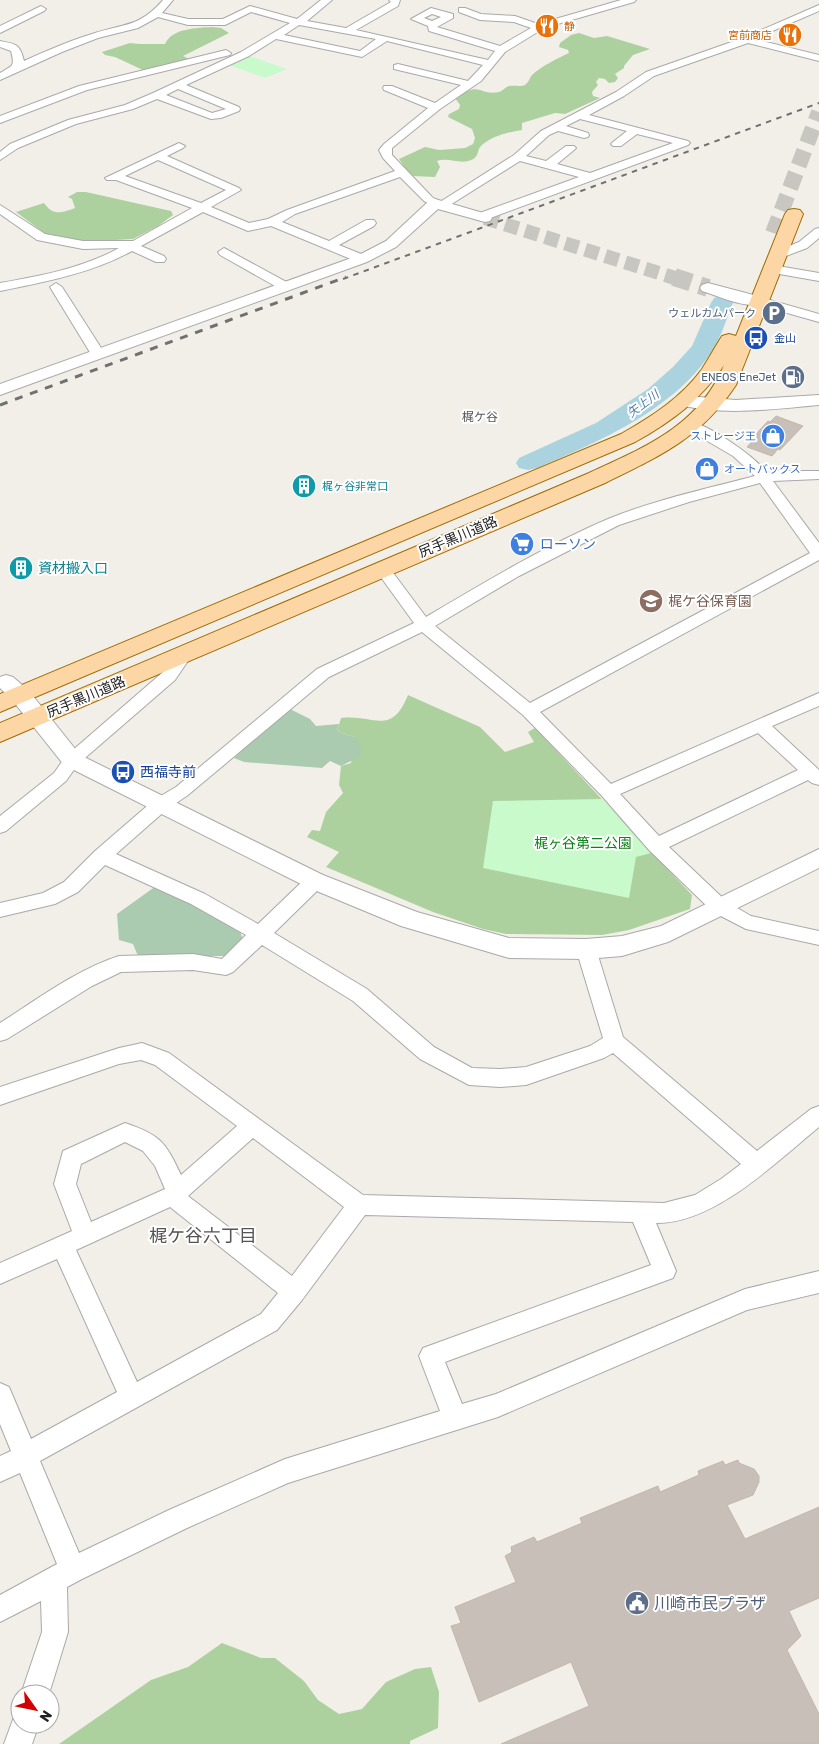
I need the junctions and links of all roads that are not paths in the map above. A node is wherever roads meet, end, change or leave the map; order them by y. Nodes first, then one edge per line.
1 (168, 0) edge
2 (327, 0) edge
3 (394, 0) edge
4 (631, 0) edge
5 (819, 8) edge
6 (41, 9) dead end
7 (462, 10) dead end
8 (592, 11) junction
9 (218, 13) dead end
10 (156, 14) junction
11 (202, 21) junction
12 (298, 22) junction
13 (433, 24) dead end
14 (582, 25) dead end
15 (539, 27) junction
16 (569, 29) dead end
17 (0, 30) edge
18 (347, 31) junction
19 (276, 36) junction
20 (385, 38) junction
21 (747, 40) junction
22 (0, 44) edge
23 (262, 44) junction
24 (501, 50) junction
25 (819, 58) edge
26 (489, 63) junction
27 (17, 66) junction
28 (398, 66) dead end
29 (0, 77) edge
30 (469, 84) junction
31 (176, 85) junction
32 (388, 88) dead end
33 (156, 96) junction
34 (436, 107) junction
35 (578, 115) junction
36 (0, 120) edge
37 (558, 127) junction
38 (635, 130) junction
39 (584, 134) dead end
40 (617, 144) dead end
41 (14, 146) junction
42 (179, 146) dead end
43 (570, 148) dead end
44 (0, 151) edge
45 (158, 156) junction
46 (518, 156) junction
47 (0, 157) edge
48 (549, 165) junction
49 (403, 172) junction
50 (590, 177) junction
51 (110, 178) joint
52 (438, 204) junction
53 (202, 207) junction
54 (2, 214) edge
55 (794, 214) tunnel mouth
56 (483, 218) joint
57 (272, 222) junction
58 (370, 223) dead end
59 (773, 232) tunnel mouth
60 (819, 232) edge
61 (132, 245) junction
62 (329, 246) junction
63 (224, 252) dead end
64 (160, 259) dead end
65 (362, 259) junction
66 (775, 262) junction
67 (819, 277) edge
68 (0, 287) edge
69 (56, 287) dead end
70 (286, 287) junction
71 (708, 288) tunnel mouth
72 (752, 300) junction
73 (819, 318) edge
74 (94, 355) junction
75 (0, 373) edge
76 (0, 390) edge
77 (819, 400) edge
78 (686, 401) junction
79 (711, 406) junction
80 (690, 425) junction
81 (819, 475) edge
82 (763, 478) junction
83 (819, 554) edge
84 (383, 569) junction
85 (424, 625) junction
86 (184, 655) junction
87 (9, 694) edge
88 (819, 699) edge
89 (529, 711) junction
90 (38, 717) junction
91 (760, 725) junction
92 (0, 733) edge
93 (72, 760) junction
94 (815, 776) edge
95 (608, 792) junction
96 (160, 805) junction
97 (0, 826) edge
98 (656, 845) junction
99 (102, 856) junction
100 (819, 858) edge
101 (315, 881) junction
102 (720, 908) junction
103 (0, 910) edge
104 (260, 934) junction
105 (819, 938) edge
106 (586, 949) junction
107 (0, 1033) edge
108 (614, 1042) junction
109 (0, 1096) edge
110 (819, 1115) edge
111 (252, 1126) junction
112 (757, 1164) junction
113 (174, 1194) junction
114 (358, 1205) junction
115 (640, 1212) junction
116 (85, 1236) junction
117 (63, 1246) junction
118 (0, 1274) edge
119 (819, 1282) edge
120 (294, 1292) junction
121 (0, 1395) edge
122 (132, 1398) junction
123 (455, 1419) junction
124 (27, 1456) junction
125 (0, 1470) edge
126 (63, 1576) junction
127 (0, 1609) edge
128 (38, 1684) edge

1 - 10 street
2 - 12 street
3 - 18 street
4 - 8 street
5 - 21 street
6 - 17 street
7 - 15 street
8 - 14 street
8 - 15 street
9 - 11 street
10 - 11 street
10 - 27 street
11 - 12 street
12 - 18 street
12 - 19 street
13 - 24 street
15 - 16 street
15 - 24 street
18 - 20 street
19 - 20 street
19 - 23 street
20 - 26 street
21 - 25 street
21 - 35 street
22 - 27 street
23 - 31 street
23 - 36 street
24 - 26 street
26 - 30 street
27 - 29 street
28 - 30 street
30 - 34 street
31 - 33 street
31 - 33 street
32 - 34 street
33 - 41 street
34 - 49 street
35 - 37 street
35 - 38 street
37 - 39 street
37 - 46 street
38 - 40 street
38 - 50 street
41 - 44 street
41 - 47 street
42 - 45 street
43 - 48 street
45 - 51 street
45 - 53 street
46 - 48 street
46 - 52 street
48 - 50 street
49 - 52 street
49 - 57 street
50 - 56 street
51 - 53 street
52 - 56 street
52 - 65 street
53 - 57 street
53 - 61 street
54 - 61 street
55 - 66 main road, 尻手黒川道路
57 - 62 street
58 - 62 street
59 - 72 main road, 尻手黒川道路
60 - 66 street
61 - 64 street
61 - 68 street
62 - 65 street
63 - 70 street
65 - 70 street
66 - 67 street
66 - 72 main road, 尻手黒川道路
69 - 74 street
70 - 74 street
71 - 72 street
72 - 73 street
72 - 78 main road, 尻手黒川道路
72 - 79 main road, 尻手黒川道路
74 - 75 street
74 - 76 street
77 - 79 street
78 - 79 street
78 - 87 main road, 尻手黒川道路
79 - 80 main road, 尻手黒川道路
80 - 82 street
80 - 84 main road, 尻手黒川道路
81 - 82 street
82 - 83 street
82 - 85 street
83 - 89 street
84 - 85 street
84 - 86 main road, 尻手黒川道路
85 - 89 street
85 - 96 street
86 - 90 main road, 尻手黒川道路
86 - 93 street
87 - 90 street
88 - 91 street
89 - 95 street
90 - 92 main road, 尻手黒川道路
90 - 93 street
91 - 94 street
91 - 95 street
93 - 96 street
93 - 97 street
94 - 98 street
95 - 98 street
96 - 99 street
96 - 101 street
98 - 102 street
99 - 103 street
99 - 104 street
100 - 102 street
101 - 104 street
101 - 106 street
102 - 105 street
102 - 106 street
104 - 107 street
104 - 108 street
106 - 108 street
108 - 112 street
109 - 111 street
110 - 112 street
111 - 113 street
111 - 114 street
112 - 115 street
113 - 116 street
113 - 116 street
113 - 120 street
114 - 115 street
114 - 120 street
115 - 123 street
116 - 117 street
117 - 118 street
117 - 122 street
119 - 123 street
120 - 122 street
121 - 124 street
122 - 124 street
123 - 126 street
124 - 125 street
124 - 126 street
126 - 127 street
126 - 128 street

